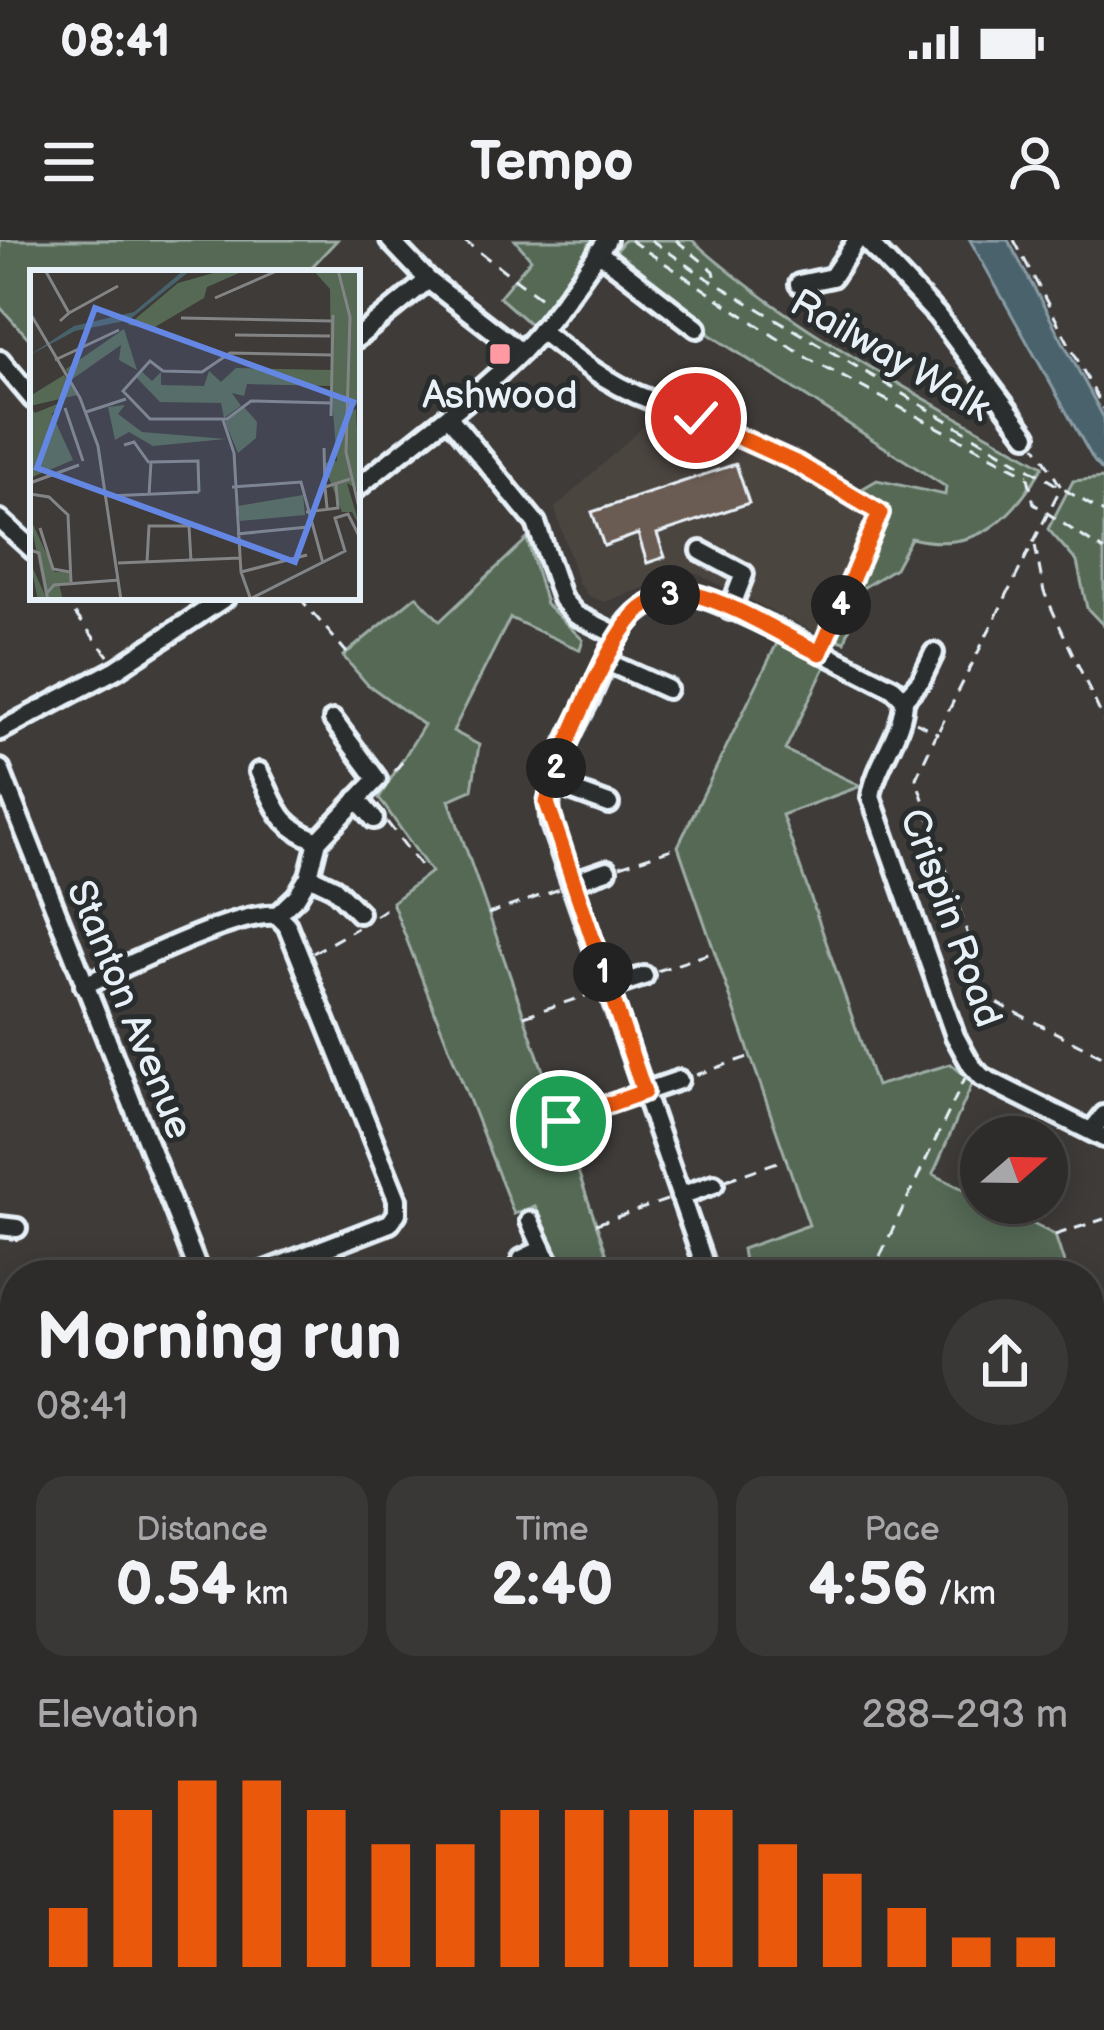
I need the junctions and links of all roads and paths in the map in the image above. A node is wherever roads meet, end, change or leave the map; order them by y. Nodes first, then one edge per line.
1 (390, 240) edge
2 (463, 240) edge
3 (630, 240) edge
4 (651, 240) edge
5 (676, 240) edge
6 (862, 240) edge
7 (1014, 240) edge
8 (603, 246) edge
9 (428, 280) junction
10 (799, 284) dead end
11 (717, 285) junction
12 (556, 308) junction
13 (697, 328) dead end
14 (540, 331) junction
15 (360, 336) edge
16 (521, 352) junction
17 (0, 360) edge
18 (30, 395) edge
19 (672, 407) joint
20 (1104, 410) edge
21 (449, 417) junction
22 (1027, 435) joint
23 (1028, 468) junction
24 (1028, 475) junction
25 (360, 486) edge
26 (1061, 487) junction
27 (1104, 513) edge
28 (1048, 515) junction
29 (0, 520) edge
30 (1034, 542) junction
31 (30, 547) edge
32 (701, 551) dead end
33 (1104, 551) edge
34 (64, 600) edge
35 (221, 600) edge
36 (302, 600) edge
37 (730, 610) junction
38 (620, 636) junction
39 (347, 653) dead end
40 (820, 653) junction
41 (934, 653) dead end
42 (607, 662) junction
43 (117, 669) junction
44 (667, 689) dead end
45 (904, 707) junction
46 (334, 720) dead end
47 (1104, 721) edge
48 (0, 731) edge
49 (937, 733) junction
50 (0, 769) edge
51 (259, 772) dead end
52 (551, 783) junction
53 (357, 799) junction
54 (609, 804) dead end
55 (374, 819) joint
56 (318, 841) junction
57 (678, 847) dead end
58 (420, 865) dead end
59 (608, 870) joint
60 (309, 876) junction
61 (573, 883) junction
62 (393, 904) dead end
63 (359, 913) dead end
64 (488, 914) dead end
65 (278, 916) junction
66 (715, 952) dead end
67 (300, 958) junction
68 (644, 976) joint
69 (84, 985) junction
70 (608, 988) junction
71 (524, 1016) dead end
72 (751, 1056) dead end
73 (1104, 1057) edge
74 (970, 1065) junction
75 (679, 1080) joint
76 (644, 1092) junction
77 (561, 1121) dead end
78 (1100, 1128) edge
79 (787, 1159) dead end
80 (714, 1184) joint
81 (680, 1196) junction
82 (1104, 1219) edge
83 (530, 1221) dead end
84 (596, 1224) dead end
85 (1054, 1235) dead end
86 (542, 1249) junction
87 (522, 1259) dead end
88 (194, 1260) edge
89 (294, 1260) edge
90 (548, 1260) edge
91 (700, 1260) edge
92 (878, 1260) edge

1 - 9 street
2 - 12 path
3 - 24 path
4 - 11 path, Railway Walk
5 - 11 path
6 - 10 street
6 - 22 street
7 - 20 path
8 - 12 street
8 - 13 street
9 - 15 street
9 - 16 street
11 - 23 path, Railway Walk
12 - 14 street
14 - 16 street
14 - 19 street
16 - 21 street
17 - 18 street
19 - 40 path
21 - 25 street
21 - 38 street
22 - 26 path
23 - 24 path
23 - 26 path, Railway Walk
24 - 28 path
26 - 27 path, Railway Walk
26 - 28 path
28 - 30 path
28 - 33 path
29 - 31 street
30 - 47 path
30 - 49 path
32 - 37 street
34 - 43 path
35 - 43 street
36 - 39 path
37 - 38 street
37 - 40 street
38 - 42 street
40 - 45 street
41 - 45 street, Crispin Road
42 - 44 street
42 - 52 street
43 - 48 street
45 - 49 path
45 - 74 street, Crispin Road
46 - 53 street
49 - 73 path
50 - 69 street, Stanton Avenue
51 - 56 street
52 - 54 street
52 - 61 street
53 - 55 street
53 - 56 street
55 - 58 path
56 - 60 street
57 - 59 path
59 - 61 street
60 - 63 street
60 - 65 street
61 - 64 path
61 - 70 street
62 - 67 path
65 - 67 street
65 - 69 street
66 - 68 path
67 - 89 street
68 - 70 street
69 - 88 street, Stanton Avenue
70 - 71 path
70 - 76 street
72 - 75 path
74 - 78 street, Crispin Road
74 - 92 path
75 - 76 street
76 - 77 path
76 - 81 street
79 - 80 path
80 - 81 street
81 - 84 path
81 - 91 street
82 - 85 path
83 - 86 street
86 - 87 street
86 - 90 street

